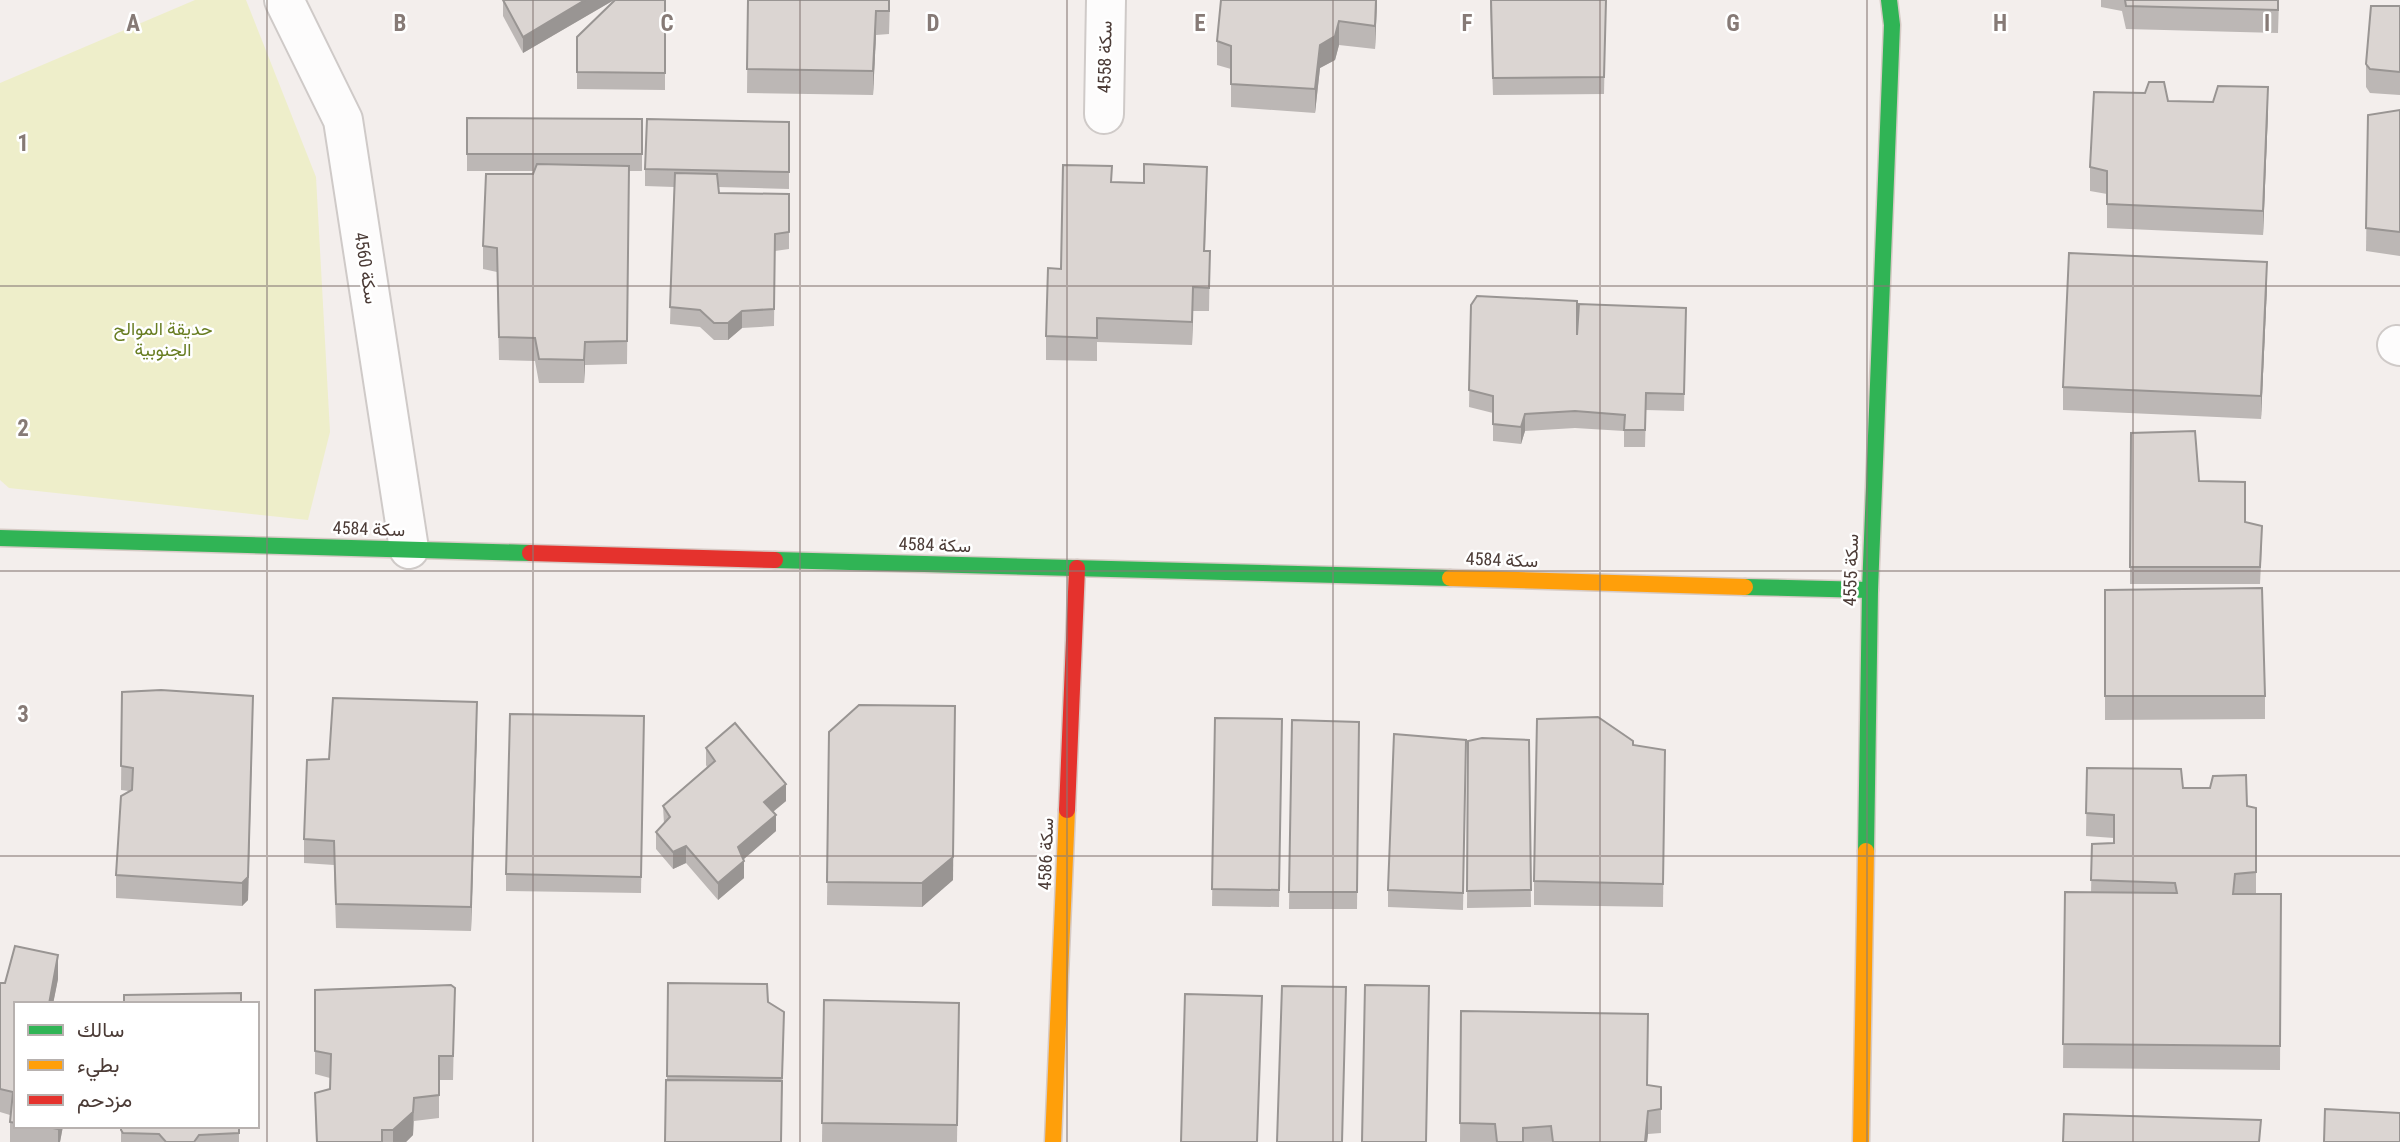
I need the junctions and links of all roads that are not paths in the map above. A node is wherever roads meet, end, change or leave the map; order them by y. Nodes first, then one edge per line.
1 (284, 0) edge
2 (1106, 0) edge
3 (1889, 0) edge
4 (1104, 114) dead end
5 (0, 538) edge
6 (409, 550) junction
7 (1077, 568) junction
8 (1870, 590) junction
9 (1053, 1142) edge
10 (1861, 1142) edge

1 - 6 street, سكة 4560
2 - 4 street, سكة 4558
3 - 8 street, سكة 4555
5 - 6 street, سكة 4584
6 - 7 street, سكة 4584
7 - 8 street, سكة 4584
7 - 9 street, سكة 4586
8 - 10 street, سكة 4555

